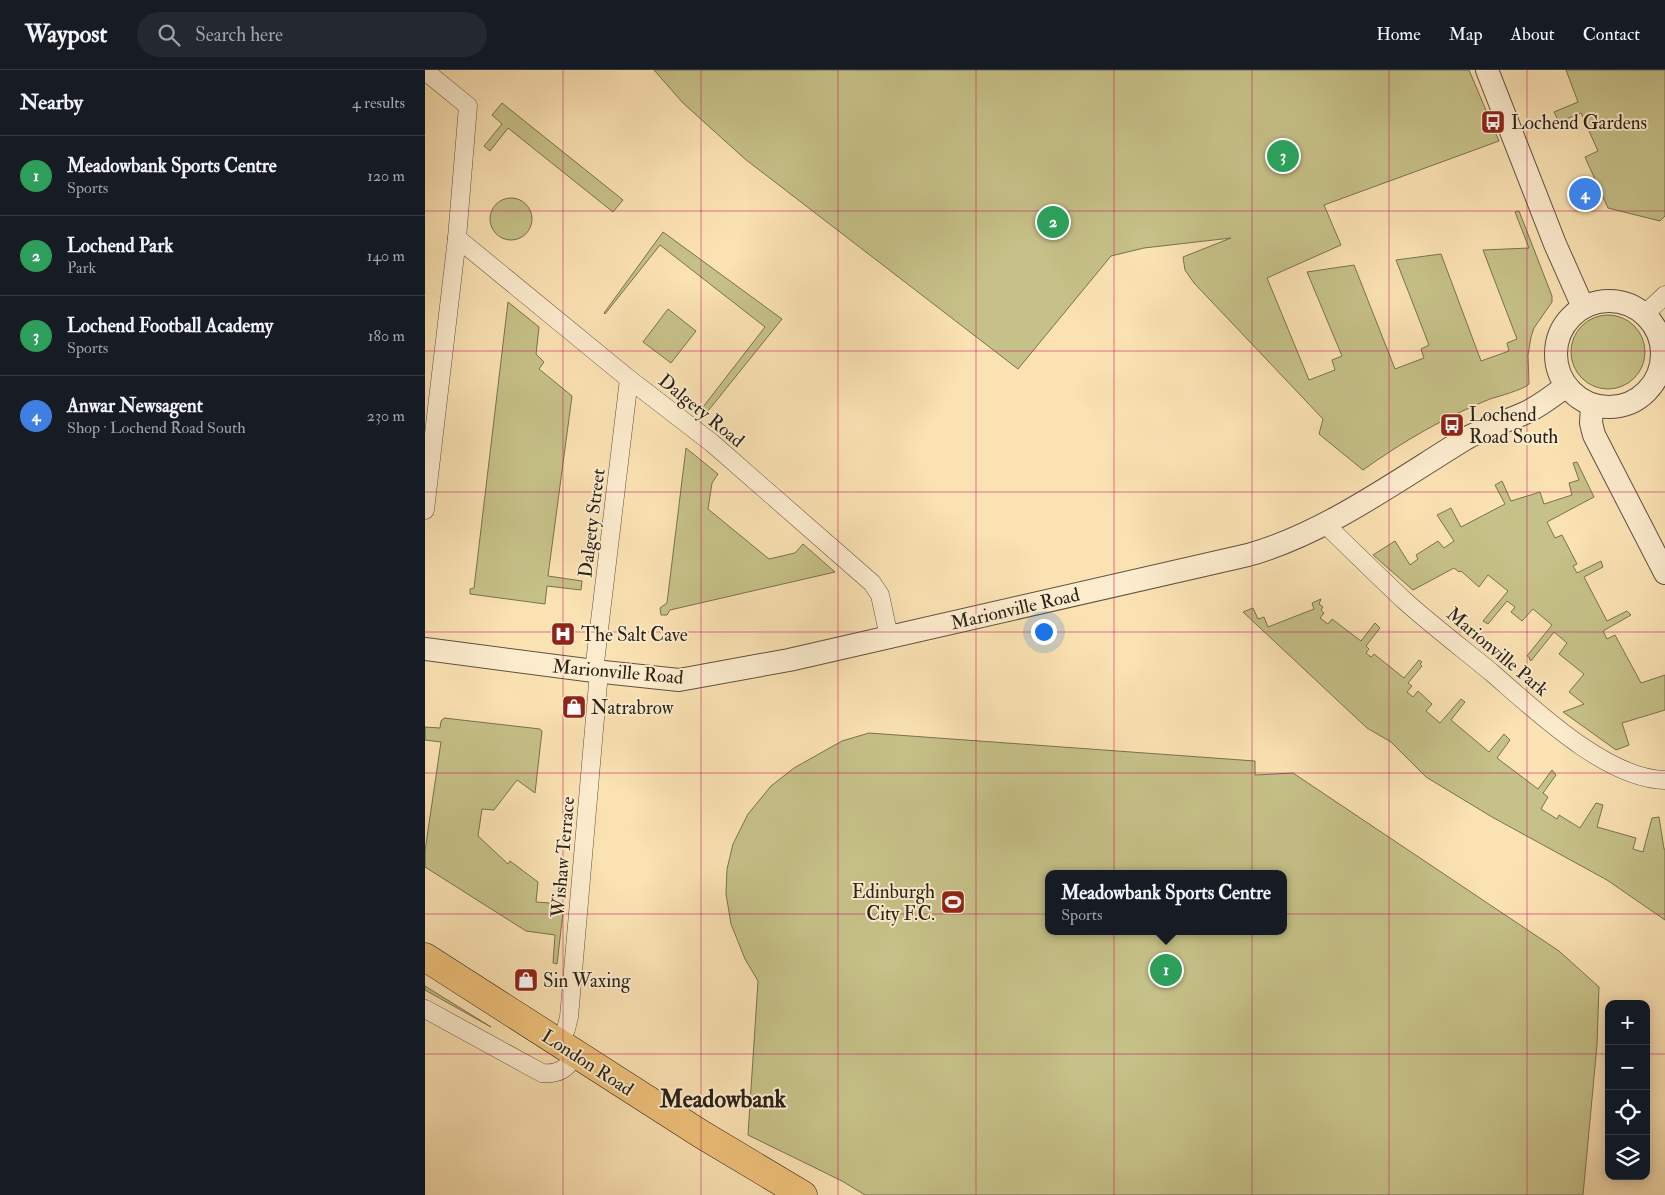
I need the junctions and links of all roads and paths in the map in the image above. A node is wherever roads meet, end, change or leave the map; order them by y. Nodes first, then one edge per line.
1 (1487, 70) edge
2 (425, 71) edge
3 (457, 238) junction
4 (1665, 295) edge
5 (1583, 307) junction
6 (1645, 314) junction
7 (1663, 369) edge
8 (629, 379) junction
9 (1566, 386) junction
10 (1592, 405) junction
11 (425, 510) edge
12 (1324, 524) junction
13 (1665, 574) edge
14 (889, 637) junction
15 (425, 648) edge
16 (596, 672) junction
17 (1665, 780) edge
18 (425, 957) edge
19 (425, 1009) edge
20 (567, 1049) junction
21 (803, 1195) edge

1 - 5 street
2 - 3 street
3 - 8 street, Dalgety Road
3 - 11 street
4 - 6 street
5 - 6 street
5 - 9 street
6 - 7 street
7 - 10 street
8 - 14 street, Dalgety Road
8 - 16 street, Dalgety Street
9 - 10 street
9 - 12 street, Marionville Road
10 - 13 street
12 - 14 street, Marionville Road
12 - 17 street, Marionville Park
14 - 16 street, Marionville Road
15 - 16 street, Marionville Road
16 - 20 street, Wishaw Terrace
18 - 20 main road, London Road
19 - 20 street
20 - 21 main road, London Road

